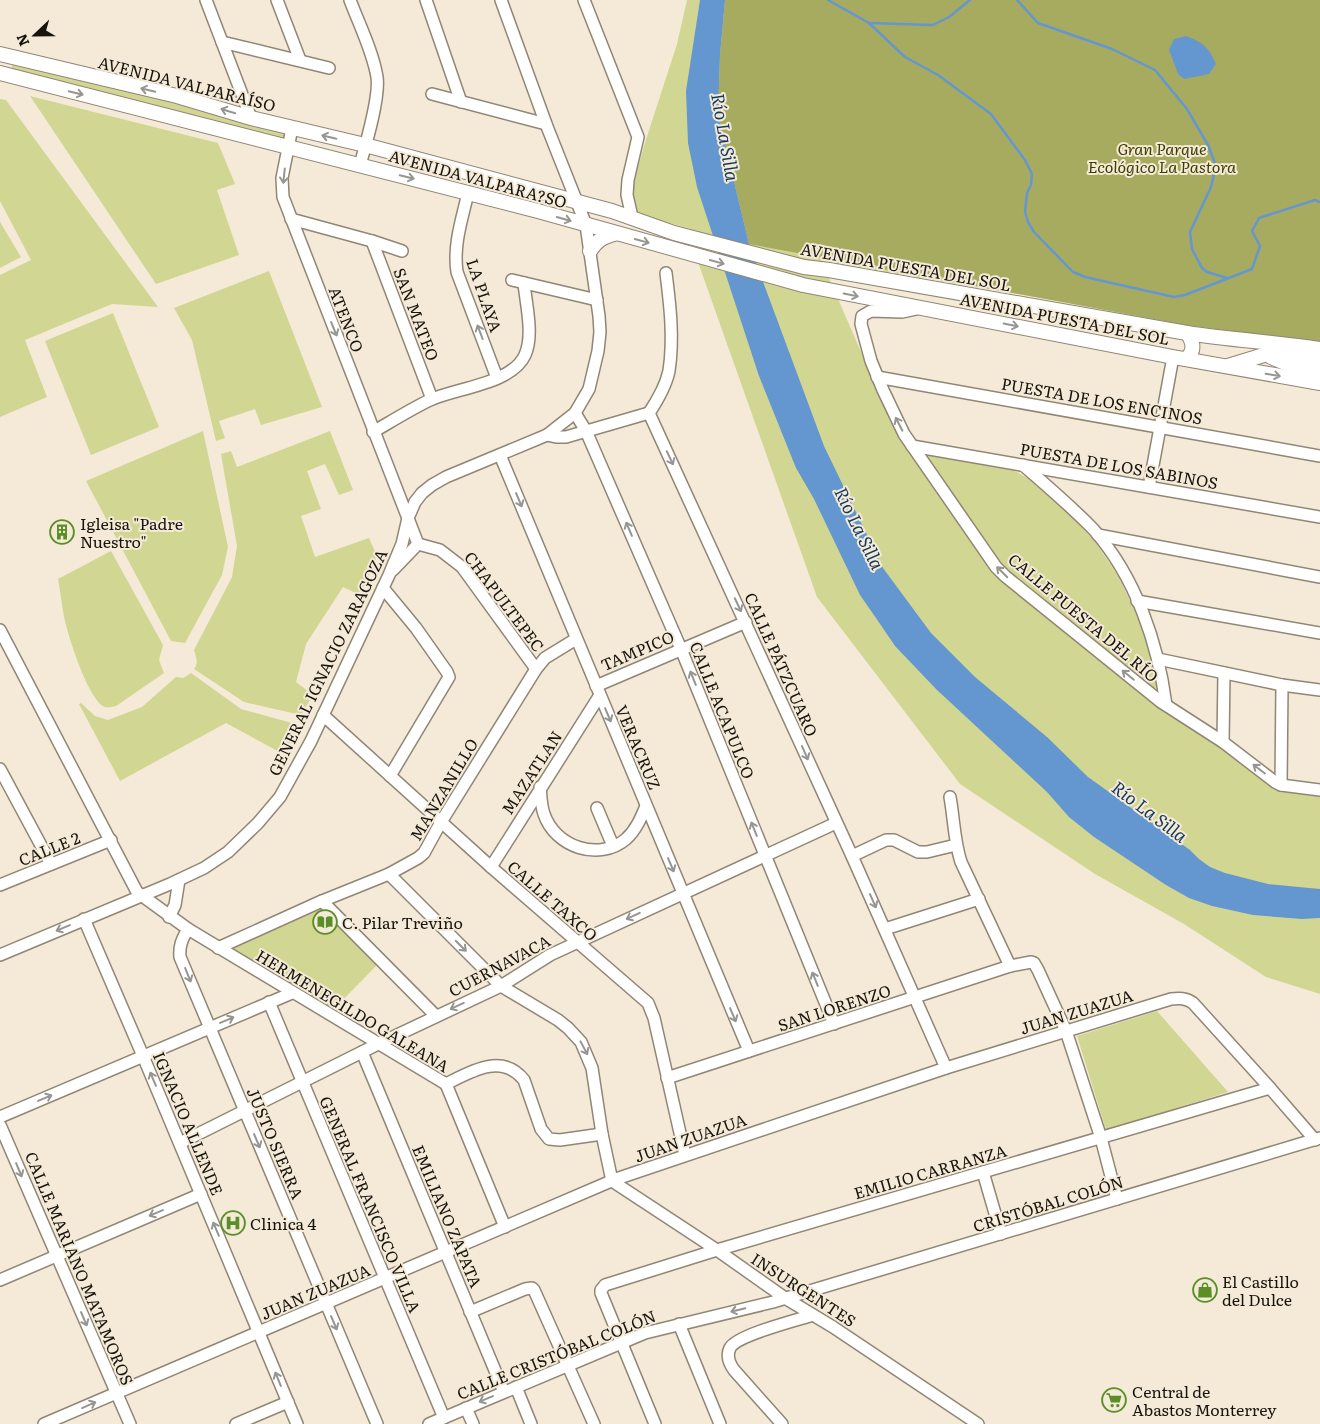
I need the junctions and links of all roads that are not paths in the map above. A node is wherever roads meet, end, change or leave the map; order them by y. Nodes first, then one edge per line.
1 (206, 0) edge
2 (277, 0) edge
3 (350, 0) edge
4 (426, 0) edge
5 (501, 0) edge
6 (584, 0) edge
7 (222, 42) junction
8 (0, 54) edge
9 (300, 60) junction
10 (329, 68) dead end
11 (0, 73) edge
12 (432, 94) dead end
13 (461, 102) junction
14 (251, 118) junction
15 (546, 124) junction
16 (292, 128) junction
17 (365, 145) junction
18 (288, 147) junction
19 (360, 165) junction
20 (468, 193) junction
21 (578, 203) junction
22 (632, 218) junction
23 (290, 219) junction
24 (586, 225) junction
25 (614, 234) junction
26 (372, 241) junction
27 (402, 251) dead end
28 (590, 251) junction
29 (666, 272) dead end
30 (597, 300) junction
31 (920, 308) junction
32 (1145, 326) junction
33 (1187, 333) junction
34 (1234, 340) junction
35 (1320, 349) edge
36 (1139, 350) junction
37 (1267, 354) junction
38 (1180, 358) junction
39 (1320, 360) edge
40 (1224, 367) junction
41 (1320, 370) edge
42 (877, 377) junction
43 (497, 378) junction
44 (1320, 383) edge
45 (432, 399) junction
46 (575, 412) junction
47 (649, 413) junction
48 (1160, 427) junction
49 (586, 430) junction
50 (373, 432) junction
51 (547, 434) junction
52 (912, 446) junction
53 (500, 455) junction
54 (1320, 456) edge
55 (1024, 465) junction
56 (1149, 487) junction
57 (1320, 517) edge
58 (408, 518) junction
59 (1098, 536) junction
60 (418, 544) junction
61 (389, 575) junction
62 (1320, 578) edge
63 (383, 588) junction
64 (1137, 601) junction
65 (746, 622) junction
66 (0, 630) edge
67 (1320, 633) edge
68 (576, 639) junction
69 (681, 649) junction
70 (1158, 659) junction
71 (536, 669) junction
72 (1224, 674) junction
73 (1282, 685) junction
74 (598, 690) junction
75 (1320, 690) edge
76 (1166, 705) junction
77 (323, 715) junction
78 (1224, 742) junction
79 (0, 769) edge
80 (390, 776) junction
81 (1282, 785) junction
82 (540, 788) junction
83 (1320, 790) edge
84 (950, 797) dead end
85 (646, 806) junction
86 (597, 808) dead end
87 (441, 822) junction
88 (836, 823) junction
89 (111, 840) junction
90 (956, 845) junction
91 (613, 846) junction
92 (765, 856) junction
93 (852, 856) junction
94 (51, 864) junction
95 (491, 868) junction
96 (389, 874) junction
97 (179, 880) junction
98 (0, 886) edge
99 (683, 894) junction
100 (140, 896) junction
101 (979, 899) junction
102 (322, 901) junction
103 (169, 916) junction
104 (84, 919) junction
105 (188, 929) junction
106 (885, 929) junction
107 (576, 943) junction
108 (218, 948) junction
109 (0, 954) edge
110 (1010, 966) junction
111 (501, 986) junction
112 (292, 992) junction
113 (915, 998) junction
114 (269, 1002) junction
115 (436, 1016) junction
116 (834, 1024) junction
117 (210, 1028) junction
118 (1066, 1031) junction
119 (378, 1044) junction
120 (749, 1051) junction
121 (362, 1052) junction
122 (143, 1056) junction
123 (946, 1068) junction
124 (667, 1078) junction
125 (302, 1082) junction
126 (446, 1084) junction
127 (1270, 1088) junction
128 (245, 1111) junction
129 (0, 1117) edge
130 (0, 1125) edge
131 (602, 1134) junction
132 (1101, 1138) junction
133 (1317, 1139) edge
134 (180, 1143) junction
135 (686, 1155) junction
136 (983, 1172) junction
137 (612, 1181) junction
138 (201, 1194) junction
139 (1117, 1199) junction
140 (505, 1227) junction
141 (1001, 1234) junction
142 (717, 1250) junction
143 (446, 1253) junction
144 (57, 1256) junction
145 (385, 1279) junction
146 (0, 1280) edge
147 (785, 1298) junction
148 (326, 1303) junction
149 (470, 1312) junction
150 (813, 1315) junction
151 (679, 1324) junction
152 (259, 1332) junction
153 (621, 1342) junction
154 (568, 1364) junction
155 (516, 1387) junction
156 (504, 1392) junction
157 (116, 1393) junction
158 (288, 1402) junction
159 (466, 1408) junction
160 (444, 1418) junction
161 (44, 1424) edge
162 (130, 1424) edge
163 (236, 1424) edge
164 (297, 1424) edge
165 (377, 1424) edge
166 (429, 1424) edge
167 (473, 1424) edge
168 (532, 1424) edge
169 (594, 1424) edge
170 (655, 1424) edge
171 (720, 1424) edge
172 (782, 1424) edge
173 (978, 1424) edge

1 - 7 street
2 - 9 street
3 - 17 street
4 - 13 street
5 - 15 street
6 - 22 street
7 - 9 street
7 - 14 street
14 -> 8 main road, AVENIDA VALPARAÍSO
9 - 10 street
11 -> 18 main road
12 - 13 street
13 - 15 street
14 - 16 main road, AVENIDA VALPARAÍSO
15 - 21 street
17 -> 16 main road, AVENIDA VALPARAÍSO
16 - 18 street, ATENCO
17 - 19 street
17 - 21 main road, AVENIDA VALPARA?SO
18 - 19 main road
18 -> 23 street, ATENCO
19 -> 20 main road, AVENIDA VALPARA?SO
20 -> 24 main road, AVENIDA VALPARA?SO
43 -> 20 street, LA PLAYA
21 - 22 main road, AVENIDA PUESTA DEL SOL
21 - 24 street
22 - 32 main road, AVENIDA PUESTA DEL SOL
23 - 26 street
23 -> 50 street, ATENCO
24 - 25 main road
24 - 28 street
25 - 28 main road
25 -> 31 main road, AVENIDA PUESTA DEL SOL
26 - 27 street
26 - 45 street, SAN MATEO
28 - 30 street
29 - 47 street
30 - 43 street
30 - 46 street
31 -> 36 main road, AVENIDA PUESTA DEL SOL
31 - 42 street, CALLE PUESTA DEL RÍO
32 - 33 main road, AVENIDA PUESTA DEL SOL
32 - 36 main road
33 - 34 main road, AVENIDA PUESTA DEL SOL
33 - 38 main road
34 - 35 main road
34 - 37 main road
36 - 38 main road, AVENIDA PUESTA DEL SOL
37 - 39 main road
37 - 40 main road
37 - 41 main road
38 - 40 main road, AVENIDA PUESTA DEL SOL
38 - 48 street
40 -> 44 main road, AVENIDA PUESTA DEL SOL
42 - 48 street, PUESTA DE LOS ENCINOS
52 -> 42 street, CALLE PUESTA DEL RÍO
43 - 45 street
45 - 50 street
46 - 49 street, CALLE ACAPULCO
46 - 51 street
47 - 49 street, GENERAL IGNACIO ZARAGOZA
47 -> 65 street, CALLE PÁTZCUARO
48 - 54 street, PUESTA DE LOS ENCINOS
48 - 56 street
49 - 51 street, GENERAL IGNACIO ZARAGOZA
69 -> 49 street, CALLE ACAPULCO
50 - 58 street, ATENCO
51 - 53 street, GENERAL IGNACIO ZARAGOZA
52 - 55 street, PUESTA DE LOS SABINOS
76 -> 52 street, CALLE PUESTA DEL RÍO
53 - 58 street, GENERAL IGNACIO ZARAGOZA
53 -> 68 street, VERACRUZ
55 - 56 street, PUESTA DE LOS SABINOS
55 - 59 street
56 - 57 street, PUESTA DE LOS SABINOS
58 - 60 street
58 - 61 street, GENERAL IGNACIO ZARAGOZA
59 - 62 street
59 - 64 street
60 - 61 street
60 - 71 street, CHAPULTEPEC
61 - 63 street, GENERAL IGNACIO ZARAGOZA
63 - 77 street, GENERAL IGNACIO ZARAGOZA
63 - 80 street
64 - 67 street
64 - 70 street
65 - 69 street, TAMPICO
65 -> 88 street, CALLE PÁTZCUARO
66 - 89 street
68 - 71 street, MANZANILLO
68 - 74 street, VERACRUZ
69 - 74 street, TAMPICO
92 -> 69 street, CALLE ACAPULCO
70 - 72 street
70 - 76 street
71 - 87 street, MANZANILLO
72 - 73 street
72 - 78 street
73 - 75 street
73 - 81 street
74 - 82 street, MAZATLAN
74 -> 85 street, VERACRUZ
76 - 78 street, CALLE PUESTA DEL RÍO
77 - 80 street, CALLE TAXCO
77 - 97 street, GENERAL IGNACIO ZARAGOZA
81 -> 78 street, CALLE PUESTA DEL RÍO
79 - 94 street
80 - 87 street, CALLE TAXCO
81 - 83 street, CALLE PUESTA DEL RÍO
82 - 91 street
82 - 95 street, MAZATLAN
84 - 90 street
85 - 91 street
85 -> 99 street, VERACRUZ
86 - 91 street
87 - 95 street, CALLE TAXCO
87 - 96 street, MANZANILLO
88 - 92 street, CUERNAVACA
88 - 93 street, CALLE PÁTZCUARO
89 - 94 street, CALLE 2
89 - 100 street
90 - 93 street
90 - 101 street
92 - 99 street, CUERNAVACA
116 -> 92 street, CALLE ACAPULCO
93 -> 106 street, CALLE PÁTZCUARO
94 - 98 street, CALLE 2
95 - 107 street, CALLE TAXCO
96 - 102 street, MANZANILLO
96 -> 111 street
97 - 100 street, GENERAL IGNACIO ZARAGOZA
97 - 103 street
99 -> 107 street, CUERNAVACA
99 -> 120 street, VERACRUZ
100 - 103 street, HERMENEGILDO GALEANA
100 - 104 street, GENERAL IGNACIO ZARAGOZA
101 - 106 street
101 - 110 street
102 - 108 street, MANZANILLO
102 - 115 street
103 - 105 street, HERMENEGILDO GALEANA
104 -> 109 street, GENERAL IGNACIO ZARAGOZA
104 - 122 street, IGNACIO ALLENDE
105 - 108 street, HERMENEGILDO GALEANA
105 -> 117 street, JUSTO SIERRA
106 - 113 street, CALLE PÁTZCUARO
107 - 111 street, CUERNAVACA
107 - 124 street, CALLE TAXCO
108 - 112 street, HERMENEGILDO GALEANA
110 - 113 street, SAN LORENZO
110 - 118 street, SAN LORENZO
111 -> 115 street, CUERNAVACA
111 -> 131 street
112 - 114 street
112 - 119 street, HERMENEGILDO GALEANA
113 - 116 street, SAN LORENZO
113 - 123 street, CALLE PÁTZCUARO
117 -> 114 street
114 - 125 street, GENERAL FRANCISCO VILLA
115 - 119 street, CUERNAVACA
116 - 120 street, SAN LORENZO
117 - 122 street
117 - 128 street, JUSTO SIERRA
118 - 123 street, JUAN ZUAZUA
118 - 127 street, JUAN ZUAZUA
118 - 132 street
119 - 121 street, CUERNAVACA
119 - 126 street, HERMENEGILDO GALEANA
120 - 124 street, SAN LORENZO
121 - 125 street, CUERNAVACA
121 - 143 street, EMILIANO ZAPATA
129 -> 122 street
134 -> 122 street, IGNACIO ALLENDE
123 - 135 street, JUAN ZUAZUA
124 - 135 street, CALLE TAXCO
125 - 128 street, CUERNAVACA
125 - 145 street, GENERAL FRANCISCO VILLA
126 - 131 street
126 - 140 street, HERMENEGILDO GALEANA
127 - 132 street, EMILIO CARRANZA
127 - 133 street, JUAN ZUAZUA
128 - 134 street, CUERNAVACA
128 -> 148 street, JUSTO SIERRA
130 -> 144 street, CALLE MARIANO MATAMOROS
131 - 137 street
132 - 136 street, EMILIO CARRANZA
132 - 139 street
133 - 139 street, CRISTÓBAL COLÓN
134 - 138 street, IGNACIO ALLENDE
135 - 137 street, JUAN ZUAZUA
136 - 141 street
136 - 142 street, EMILIO CARRANZA
137 - 140 street, JUAN ZUAZUA
137 - 142 street, INSURGENTES
138 -> 144 street
152 -> 138 street, IGNACIO ALLENDE
139 - 141 street, CRISTÓBAL COLÓN
140 - 143 street, JUAN ZUAZUA
141 - 147 street, CRISTÓBAL COLÓN
142 - 147 street, INSURGENTES
142 - 153 street, EMILIO CARRANZA
143 - 145 street, JUAN ZUAZUA
143 - 149 street, EMILIANO ZAPATA
144 - 146 street
144 -> 157 street, CALLE MARIANO MATAMOROS
145 - 148 street, JUAN ZUAZUA
145 - 160 street, GENERAL FRANCISCO VILLA
147 - 150 street, INSURGENTES
147 -> 151 street, CALLE CRISTÓBAL COLÓN
148 - 152 street, JUAN ZUAZUA
148 -> 165 street, JUSTO SIERRA
149 - 154 street
149 - 156 street, EMILIANO ZAPATA
150 - 172 street
150 - 173 street, INSURGENTES
151 - 153 street, CALLE CRISTÓBAL COLÓN
151 - 171 street
152 - 157 street, JUAN ZUAZUA
158 -> 152 street, IGNACIO ALLENDE
153 - 154 street, CALLE CRISTÓBAL COLÓN
153 - 170 street
154 - 155 street, CALLE CRISTÓBAL COLÓN
154 - 169 street
155 - 156 street, CALLE CRISTÓBAL COLÓN
155 - 168 street
156 -> 159 street, CALLE CRISTÓBAL COLÓN
161 -> 157 street, JUAN ZUAZUA
157 - 162 street, CALLE MARIANO MATAMOROS
158 - 163 street
158 - 164 street, IGNACIO ALLENDE
159 - 160 street, CALLE CRISTÓBAL COLÓN
159 - 167 street
160 - 166 street, CALLE CRISTÓBAL COLÓN

